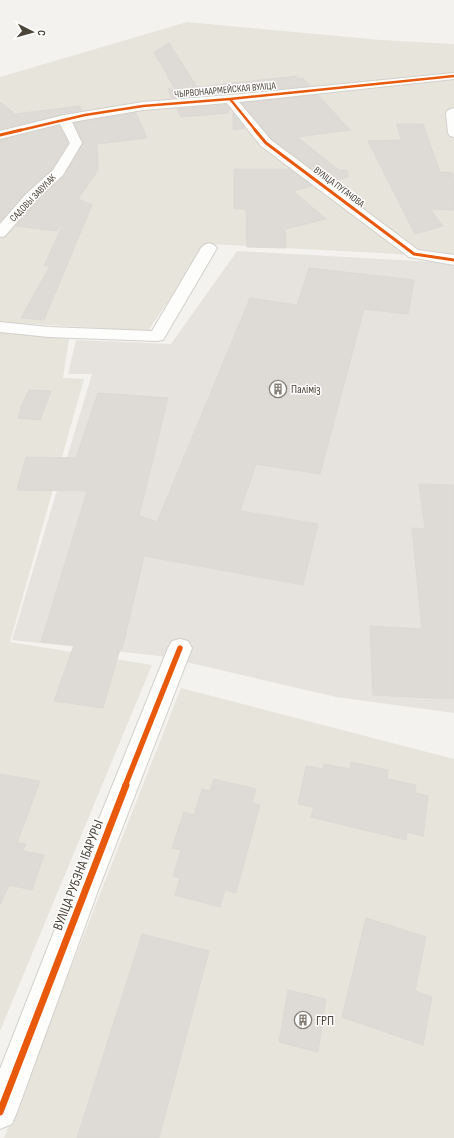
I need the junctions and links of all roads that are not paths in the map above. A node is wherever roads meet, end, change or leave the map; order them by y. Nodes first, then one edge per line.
1 (454, 76) edge
2 (230, 99) junction
3 (454, 112) edge
4 (64, 119) junction
5 (454, 133) edge
6 (0, 135) edge
7 (0, 233) edge
8 (209, 248) dead end
9 (454, 260) edge
10 (0, 328) edge
11 (180, 648) dead end
12 (0, 1112) edge

1 - 2 street, ЧЫРВОНААРМЕЙСКАЯ ВУЛІЦА
2 - 4 street, ЧЫРВОНААРМЕЙСКАЯ ВУЛІЦА
2 - 9 street, ВУЛІЦА ПУГАЧОВА
3 - 5 street
4 - 6 street, ЧЫРВОНААРМЕЙСКАЯ ВУЛІЦА
4 - 7 street, САДОВЫ ЗАВУЛАК
8 - 10 street
11 - 12 street, ВУЛІЦА РУБЭНА ІБАРУРЫ

